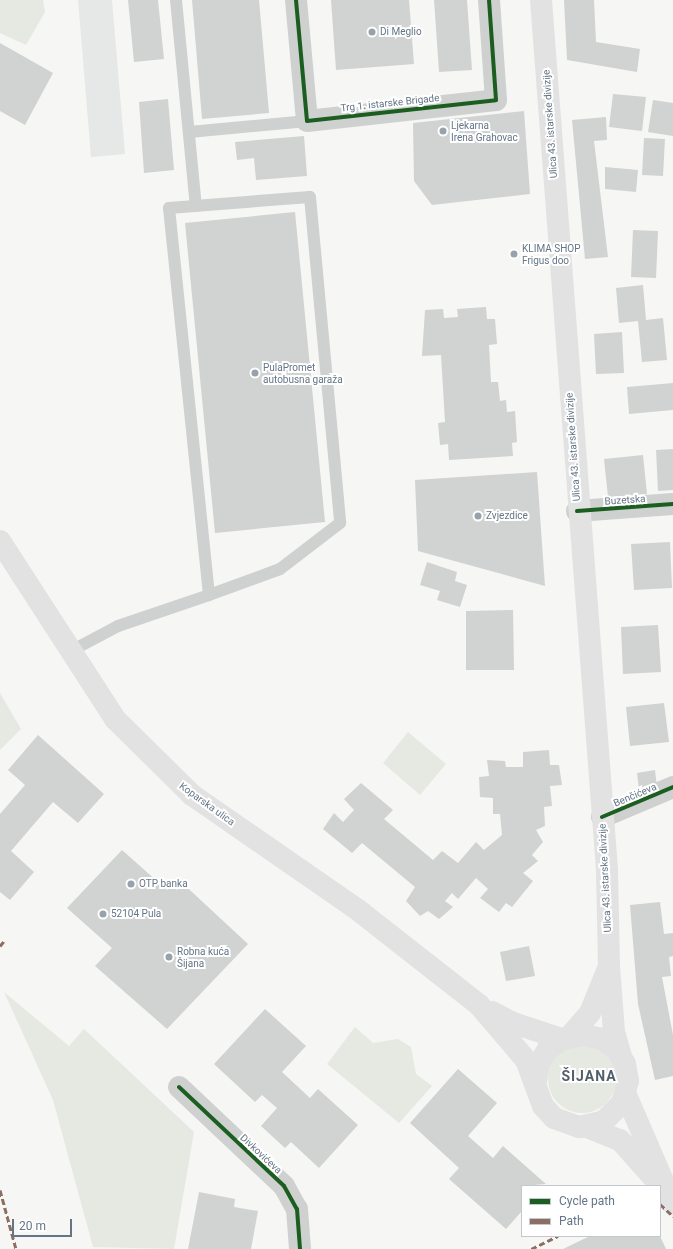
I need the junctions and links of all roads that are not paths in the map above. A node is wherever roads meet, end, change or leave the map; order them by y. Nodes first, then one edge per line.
1 (176, 0) edge
2 (296, 0) edge
3 (489, 0) edge
4 (541, 0) edge
5 (307, 121) junction
6 (189, 132) junction
7 (196, 206) junction
8 (673, 504) edge
9 (577, 511) junction
10 (0, 541) edge
11 (209, 595) junction
12 (69, 652) junction
13 (673, 787) edge
14 (602, 817) junction
15 (609, 966) junction
16 (479, 1004) junction
17 (566, 1037) junction
18 (621, 1056) junction
19 (536, 1081) junction
20 (179, 1087) dead end
21 (626, 1095) junction
22 (587, 1127) junction
23 (658, 1185) edge
24 (661, 1188) edge
25 (671, 1200) edge
26 (300, 1249) edge

1 - 6 lane
2 - 5 street
3 - 5 street, Trg 1. istarske Brigade
4 - 9 main road, Ulica 43. istarske divizije
5 - 6 lane
6 - 7 lane
7 - 11 lane
7 - 11 lane
8 - 9 street, Buzetska
9 - 14 main road, Ulica 43. istarske divizije
10 - 12 main road, Koparska ulica
11 - 12 lane
12 - 16 main road, Koparska ulica
13 - 14 street, Benčićeva
14 - 15 main road, Ulica 43. istarske divizije
15 - 17 main road, Ulica 43. istarske divizije
15 - 18 main road, Ulica 43. istarske divizije
16 - 17 main road, Koparska ulica
16 - 19 main road, Koparska ulica
17 - 18 main road
17 - 19 main road
18 - 21 main road
19 - 22 main road
20 - 26 street, Divkovićeva
21 - 22 main road
21 - 25 main road
22 - 23 main road
24 - 25 main road

